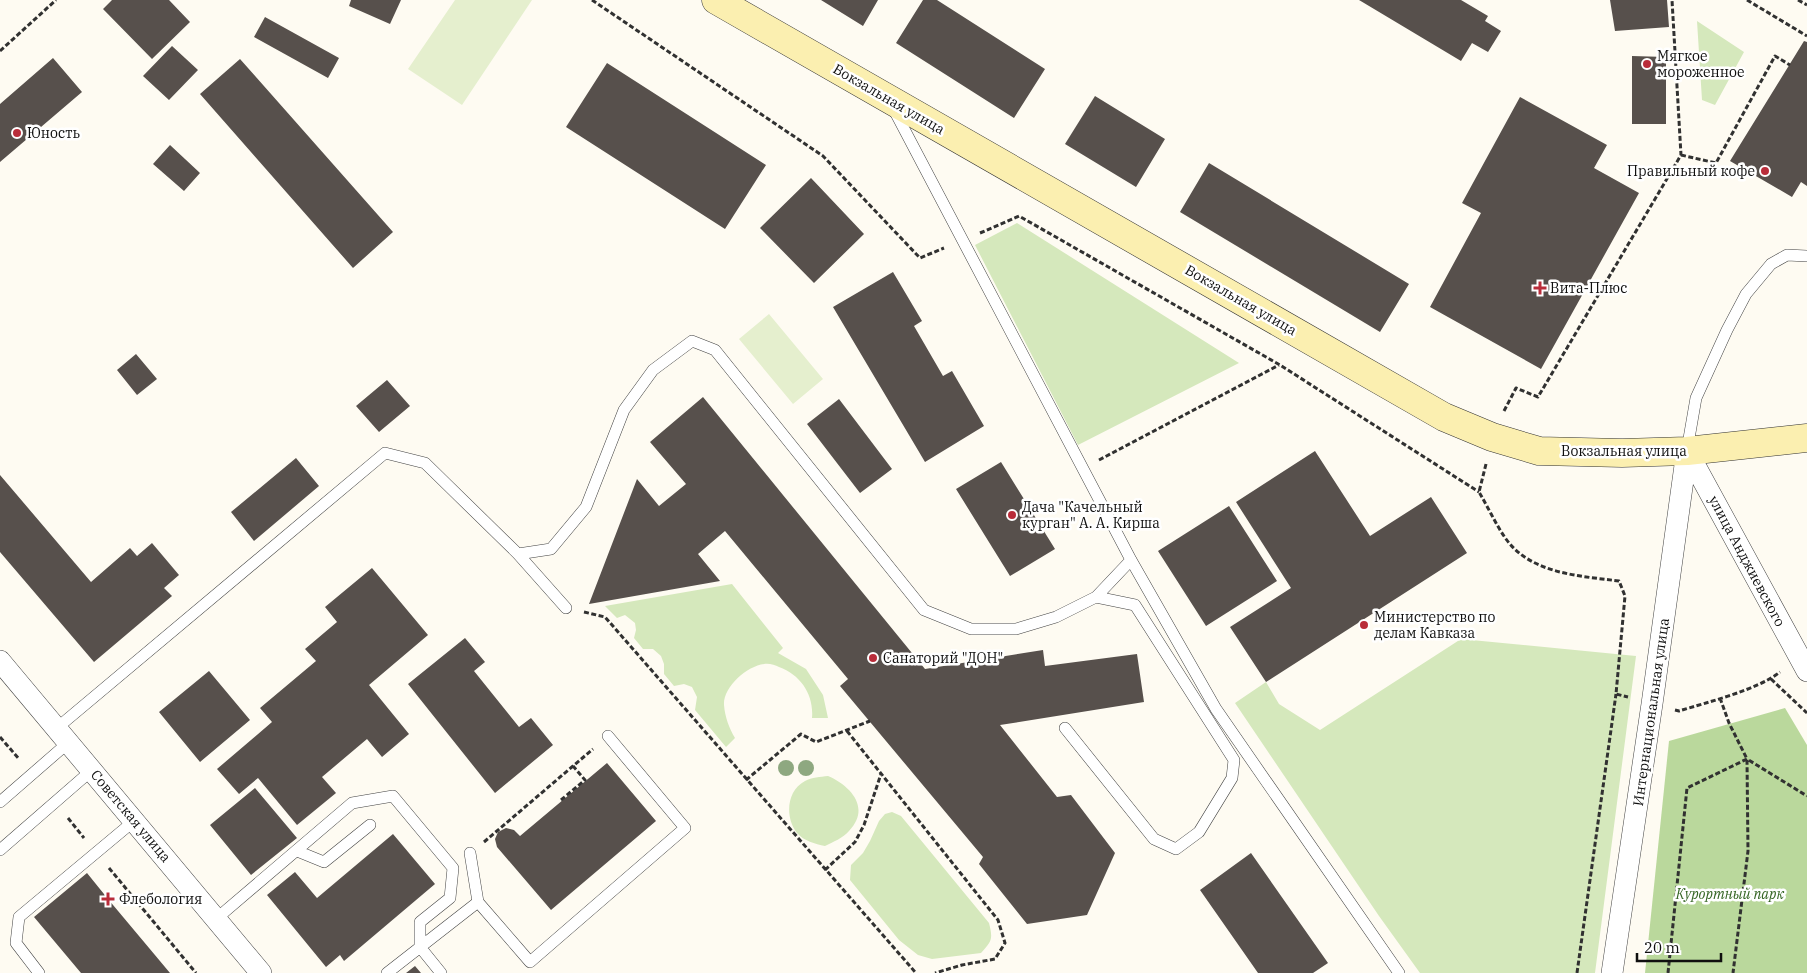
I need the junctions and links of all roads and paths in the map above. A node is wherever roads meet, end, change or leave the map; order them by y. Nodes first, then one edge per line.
1 (56, 0) edge
2 (592, 0) edge
3 (716, 0) edge
4 (1672, 0) edge
5 (1747, 0) edge
6 (1798, 0) edge
7 (1807, 5) edge
8 (1807, 36) edge
9 (0, 51) edge
10 (1790, 65) dead end
11 (888, 99) junction
12 (1681, 155) junction
13 (964, 240) junction
14 (1807, 256) edge
15 (1280, 365) junction
16 (1492, 437) junction
17 (1807, 438) edge
18 (1687, 451) junction
19 (1082, 468) junction
20 (1479, 492) junction
21 (518, 554) junction
22 (1130, 560) junction
23 (1096, 597) junction
24 (566, 608) joint
25 (0, 661) edge
26 (1803, 665) edge
27 (1771, 679) junction
28 (1616, 694) junction
29 (1634, 698) dead end
30 (1720, 698) junction
31 (1679, 711) dead end
32 (1807, 713) edge
33 (870, 721) dead end
34 (1065, 728) dead end
35 (847, 731) junction
36 (63, 735) junction
37 (608, 736) joint
38 (1747, 759) junction
39 (573, 766) junction
40 (92, 770) junction
41 (881, 774) junction
42 (746, 780) junction
43 (572, 792) dead end
44 (1807, 796) edge
45 (0, 802) edge
46 (134, 821) junction
47 (370, 825) dead end
48 (0, 850) edge
49 (297, 851) junction
50 (470, 853) joint
51 (825, 870) junction
52 (478, 902) junction
53 (216, 919) junction
54 (420, 947) junction
55 (39, 973) edge
56 (261, 973) edge
57 (387, 973) edge
58 (441, 973) edge
59 (916, 973) edge
60 (935, 973) edge
61 (1399, 973) edge
62 (1577, 973) edge
63 (1612, 973) edge
64 (1668, 973) edge
65 (1733, 973) edge

1 - 9 path
2 - 13 path
3 - 11 main road, Вокзальная улица
4 - 12 path
5 - 8 path
6 - 7 path
10 - 12 path
11 - 13 lane
11 - 16 main road, Вокзальная улица
12 - 16 path
13 - 15 path
13 - 19 lane
14 - 18 lane
15 - 19 path
15 - 20 path
16 - 18 main road, Вокзальная улица
16 - 20 path
17 - 18 main road, Вокзальная улица
18 - 26 street, улица Анджиевского
18 - 63 street, Интернациональная улица
19 - 22 lane
20 - 28 path
21 - 23 lane
21 - 24 lane
21 - 36 lane
22 - 23 lane
22 - 61 lane
23 - 34 lane
24 - 42 path
25 - 36 street, Советская улица
26 - 27 path
27 - 30 path
27 - 32 path
28 - 29 path
28 - 62 path
30 - 31 path
30 - 38 path
33 - 35 path
35 - 41 path
35 - 42 path
36 - 40 street, Советская улица
36 - 45 lane
37 - 39 path
37 - 52 lane
38 - 44 path
38 - 64 path
38 - 65 path
39 - 43 path
39 - 50 path
40 - 46 street, Советская улица
40 - 48 lane
41 - 51 path
41 - 60 path
42 - 51 path
46 - 53 street, Советская улица
46 - 55 lane
47 - 49 lane
49 - 53 lane
49 - 54 lane
50 - 52 lane
51 - 59 path
52 - 54 lane
53 - 56 street, Советская улица
54 - 57 lane
54 - 58 lane

